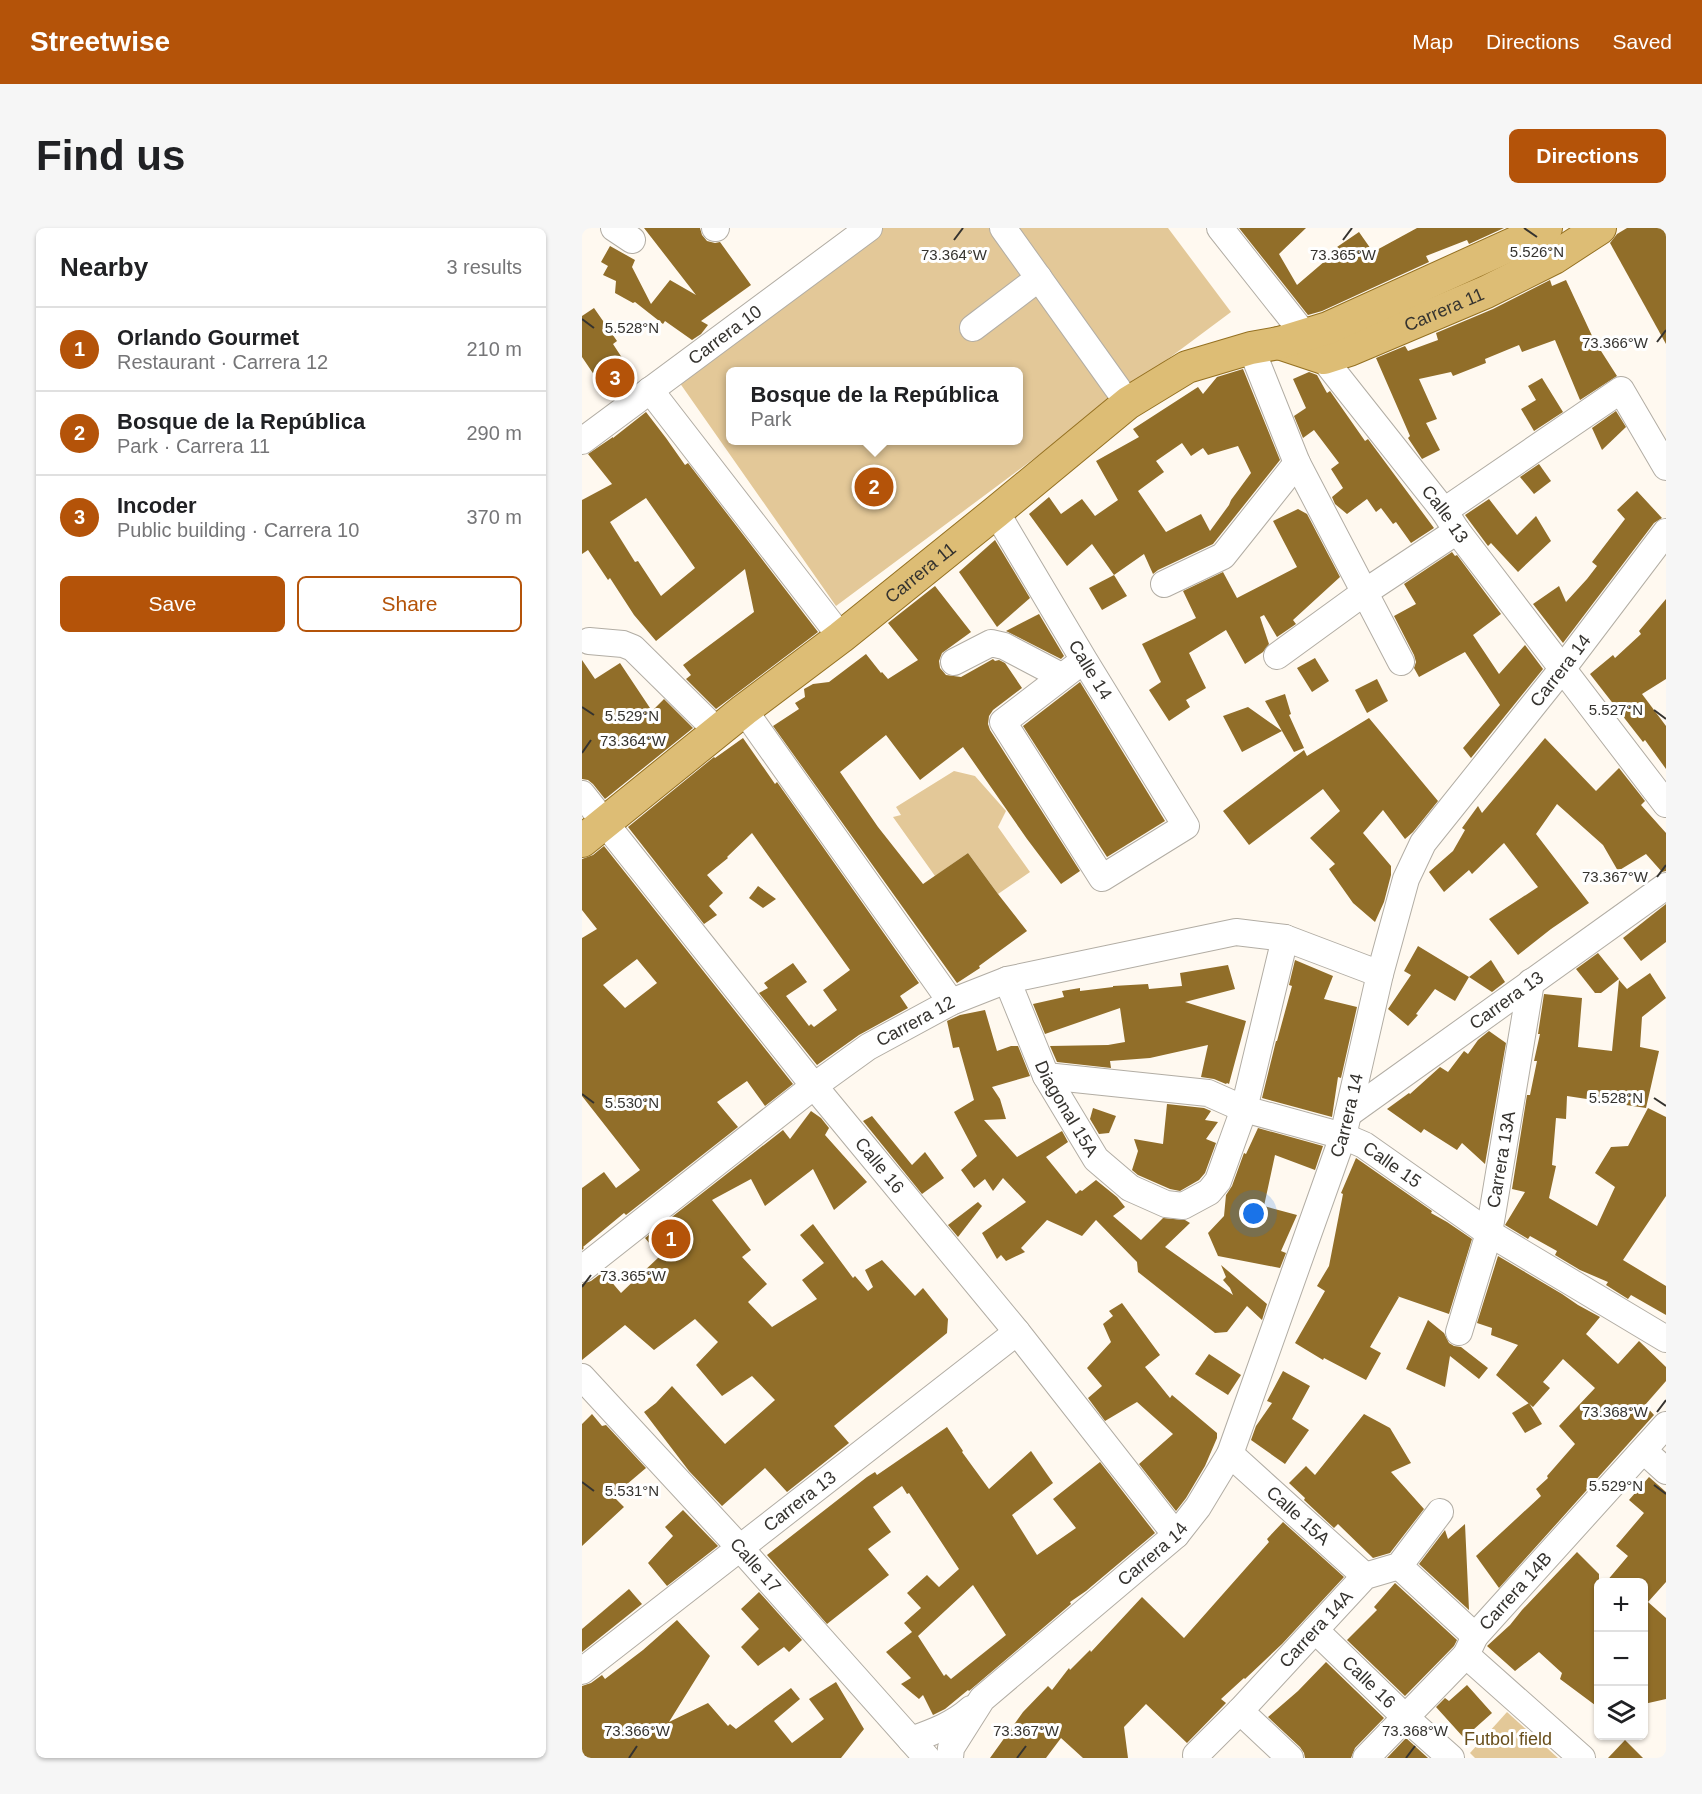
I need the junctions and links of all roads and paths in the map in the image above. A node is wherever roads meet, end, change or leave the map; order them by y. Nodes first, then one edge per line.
1 (869, 228) edge
2 (1003, 228) edge
3 (1220, 228) edge
4 (1600, 228) edge
5 (1539, 230) edge
6 (1039, 278) junction
7 (973, 328) dead end
8 (1290, 346) junction
9 (650, 390) junction
10 (1128, 403) junction
11 (582, 441) edge
12 (1298, 462) junction
13 (1666, 467) edge
14 (996, 512) junction
15 (1451, 521) junction
16 (1666, 532) edge
17 (1164, 584) dead end
18 (1365, 592) junction
19 (841, 637) junction
20 (590, 641) dead end
21 (1277, 656) dead end
22 (1084, 660) junction
23 (954, 662) dead end
24 (1401, 662) dead end
25 (1563, 668) junction
26 (1062, 676) junction
27 (744, 710) junction
28 (716, 733) junction
29 (582, 794) edge
30 (1666, 804) edge
31 (594, 832) edge
32 (1666, 886) edge
33 (1285, 938) junction
34 (1380, 974) junction
35 (1007, 980) junction
36 (1531, 982) junction
37 (951, 1002) junction
38 (1046, 1076) junction
39 (814, 1086) junction
40 (1244, 1109) junction
41 (1346, 1125) junction
42 (1489, 1233) junction
43 (582, 1269) edge
44 (1017, 1332) junction
45 (1459, 1332) dead end
46 (1666, 1339) edge
47 (582, 1377) edge
48 (1666, 1425) edge
49 (1644, 1451) junction
50 (1230, 1454) junction
51 (1666, 1471) edge
52 (1440, 1512) dead end
53 (1176, 1535) junction
54 (741, 1548) junction
55 (1399, 1566) junction
56 (1365, 1576) junction
57 (1316, 1630) junction
58 (1471, 1646) junction
59 (582, 1671) edge
60 (1008, 1677) junction
61 (982, 1699) junction
62 (1240, 1711) junction
63 (1405, 1717) junction
64 (919, 1749) edge
65 (1196, 1755) dead end
66 (950, 1758) edge
67 (961, 1758) edge
68 (1290, 1758) edge
69 (1366, 1758) edge
70 (1451, 1758) edge
71 (1582, 1758) edge

1 - 9 street, Carrera 10
2 - 6 street
3 - 8 street, Calle 13
4 - 8 main road, Carrera 11
5 - 8 main road, Carrera 11
6 - 7 street
6 - 10 street
8 - 10 main road, Carrera 11
8 - 12 street
8 - 15 street, Calle 13
9 - 11 street, Carrera 10
9 - 19 street
10 - 14 main road, Carrera 11
12 - 17 street
12 - 18 street
13 - 15 street
14 - 19 main road, Carrera 11
14 - 22 street, Calle 14
15 - 18 street
15 - 25 street, Calle 13
16 - 25 street, Carrera 14
18 - 21 street
18 - 24 street
19 - 27 main road, Carrera 11
20 - 28 street
22 - 26 street
22 - 26 street, Calle 14
23 - 26 street
25 - 30 street, Calle 13
25 - 34 street, Carrera 14
27 - 28 main road, Carrera 11
27 - 37 street
28 - 31 main road, Carrera 11
29 - 31 street, Calle 16
31 - 39 street, Calle 16
32 - 36 street, Carrera 13
33 - 34 street, Carrera 12
33 - 35 street, Carrera 12
33 - 40 street
34 - 41 street, Carrera 14
35 - 37 street, Carrera 12
35 - 38 street, Diagonal 15A
36 - 41 street, Carrera 13
36 - 42 street, Carrera 13A
37 - 39 street, Carrera 12
38 - 40 street, Calle 15
38 - 40 street, Diagonal 15A
39 - 43 street, Carrera 12
39 - 44 street, Calle 16
40 - 41 street, Calle 15
41 - 42 street, Calle 15
41 - 50 street, Carrera 14
42 - 45 street, Carrera 13A
42 - 46 street, Calle 15
44 - 53 street, Calle 16
44 - 54 street, Carrera 13
47 - 54 street, Calle 17
48 - 49 street, Carrera 14B
49 - 51 street
49 - 58 street, Carrera 14B
50 - 53 street, Carrera 14
50 - 56 street, Calle 15A
52 - 55 street
53 - 60 street, Carrera 14
54 - 59 street, Carrera 13
54 - 64 street, Calle 17
55 - 56 street, Carrera 14A
55 - 58 street
56 - 57 street, Carrera 14A
57 - 62 street, Carrera 14A
57 - 63 street, Calle 16
58 - 63 street, Carrera 14B
58 - 71 street
60 - 61 street, Carrera 14
60 - 67 street, Carrera 14
61 - 64 street
61 - 66 street, Carrera 14
62 - 65 street, Carrera 14A
62 - 68 street
63 - 69 street, Carrera 14B
63 - 70 street, Calle 16

